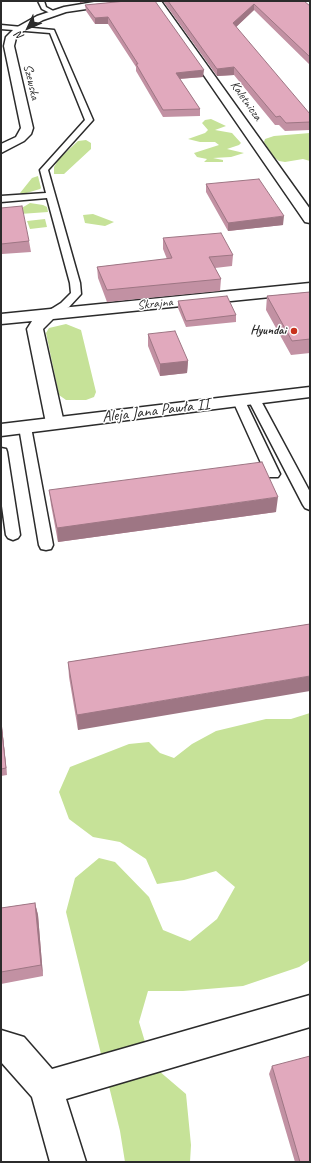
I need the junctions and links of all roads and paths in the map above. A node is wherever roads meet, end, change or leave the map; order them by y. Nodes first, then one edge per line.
1 (41, 1) edge
2 (153, 1) edge
3 (157, 1) edge
4 (54, 13) junction
5 (1, 27) edge
6 (21, 28) junction
7 (1, 149) edge
8 (51, 195) junction
9 (1, 199) edge
10 (310, 219) edge
11 (310, 288) edge
12 (48, 315) junction
13 (1, 319) edge
14 (310, 392) edge
15 (246, 400) junction
16 (55, 423) junction
17 (26, 427) junction
18 (1, 430) edge
19 (1, 452) edge
20 (272, 474) dead end
21 (310, 506) edge
22 (13, 535) dead end
23 (46, 545) dead end
24 (310, 1011) edge
25 (1, 1046) edge
26 (46, 1088) junction
27 (68, 1162) edge

1 - 4 lane
2 - 4 street, Szewska
3 - 10 street, Kaletnicza
4 - 6 street, Szewska
5 - 6 lane
6 - 7 street, Szewska
6 - 8 lane
8 - 9 lane
8 - 12 lane
11 - 12 street, Skrajna
12 - 13 street, Skrajna
12 - 16 street
14 - 15 street, Aleja Jana Pawła II
15 - 16 street, Aleja Jana Pawła II
15 - 20 lane
15 - 21 lane
16 - 17 street, Aleja Jana Pawła II
17 - 18 street, Aleja Jana Pawła II
17 - 23 lane
19 - 22 lane
24 - 26 street
25 - 26 street
26 - 27 street

